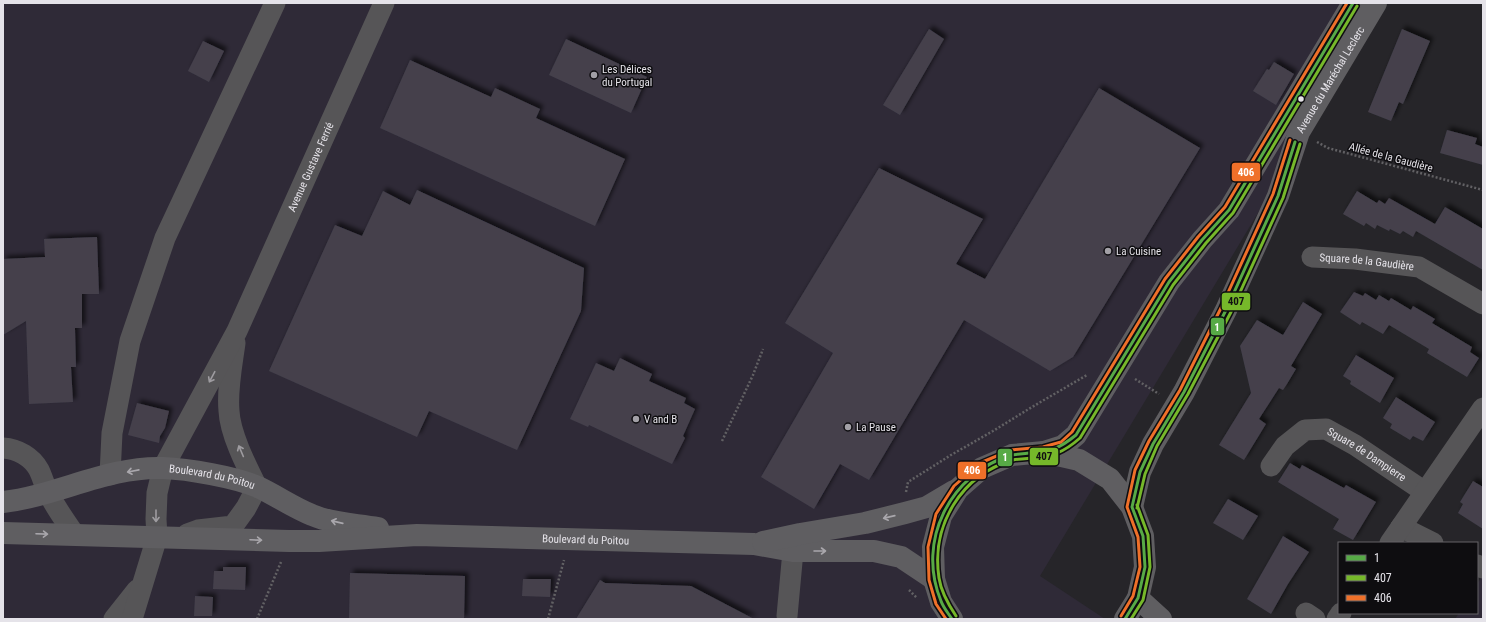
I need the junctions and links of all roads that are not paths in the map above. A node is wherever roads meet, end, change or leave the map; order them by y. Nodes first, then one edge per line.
1 (275, 3) edge
2 (384, 3) edge
3 (1353, 3) edge
4 (1376, 3) edge
5 (1312, 257) dead end
6 (1483, 304) edge
7 (237, 330) junction
8 (1483, 408) edge
9 (3, 448) edge
10 (1044, 452) junction
11 (1272, 466) dead end
12 (163, 468) junction
13 (110, 475) junction
14 (257, 487) junction
15 (958, 489) junction
16 (1425, 492) junction
17 (48, 493) junction
18 (3, 502) edge
19 (1132, 507) junction
20 (3, 533) edge
21 (417, 534) junction
22 (75, 535) junction
23 (1395, 535) edge
24 (157, 537) junction
25 (179, 538) junction
26 (1428, 542) edge
27 (754, 544) junction
28 (793, 551) junction
29 (934, 579) junction
30 (143, 581) junction
31 (1138, 598) junction
32 (787, 616) dead end
33 (114, 619) edge
34 (132, 619) edge
35 (952, 619) edge
36 (1125, 619) edge
37 (1161, 619) edge

1 - 13 street
2 - 7 street, Avenue Gustave Ferrié
3 - 10 main road, Avenue du Maréchal Leclerc
4 - 19 main road, Avenue du Maréchal Leclerc
5 - 6 street, Square de la Gaudière
7 -> 12 street, Avenue Gustave Ferrié
14 -> 7 street, Avenue Gustave Ferrié
8 - 16 street
9 - 17 street
10 - 15 main road
10 - 19 main road
11 - 16 street, Square de Dampierre
12 -> 13 main road, Boulevard du Poitou
12 - 14 main road, Boulevard du Poitou
12 -> 24 street, Avenue Gustave Ferrié
13 - 17 main road, Boulevard du Poitou
21 -> 14 main road, Boulevard du Poitou
14 - 25 street
15 -> 27 main road, Boulevard du Poitou
15 - 29 main road
16 - 23 street
17 - 18 main road, Boulevard du Poitou
17 - 22 street
19 - 31 main road
20 -> 22 main road, Boulevard du Poitou
25 -> 21 main road, Boulevard du Poitou
21 - 27 main road, Boulevard du Poitou
22 - 24 main road, Boulevard du Poitou
23 - 26 street
24 - 25 main road, Boulevard du Poitou
24 - 30 street
27 - 28 main road, Boulevard du Poitou
28 -> 29 main road, Boulevard du Poitou
28 - 32 street
29 - 35 main road
30 - 33 street
30 - 34 street
31 - 36 main road
31 - 37 main road

